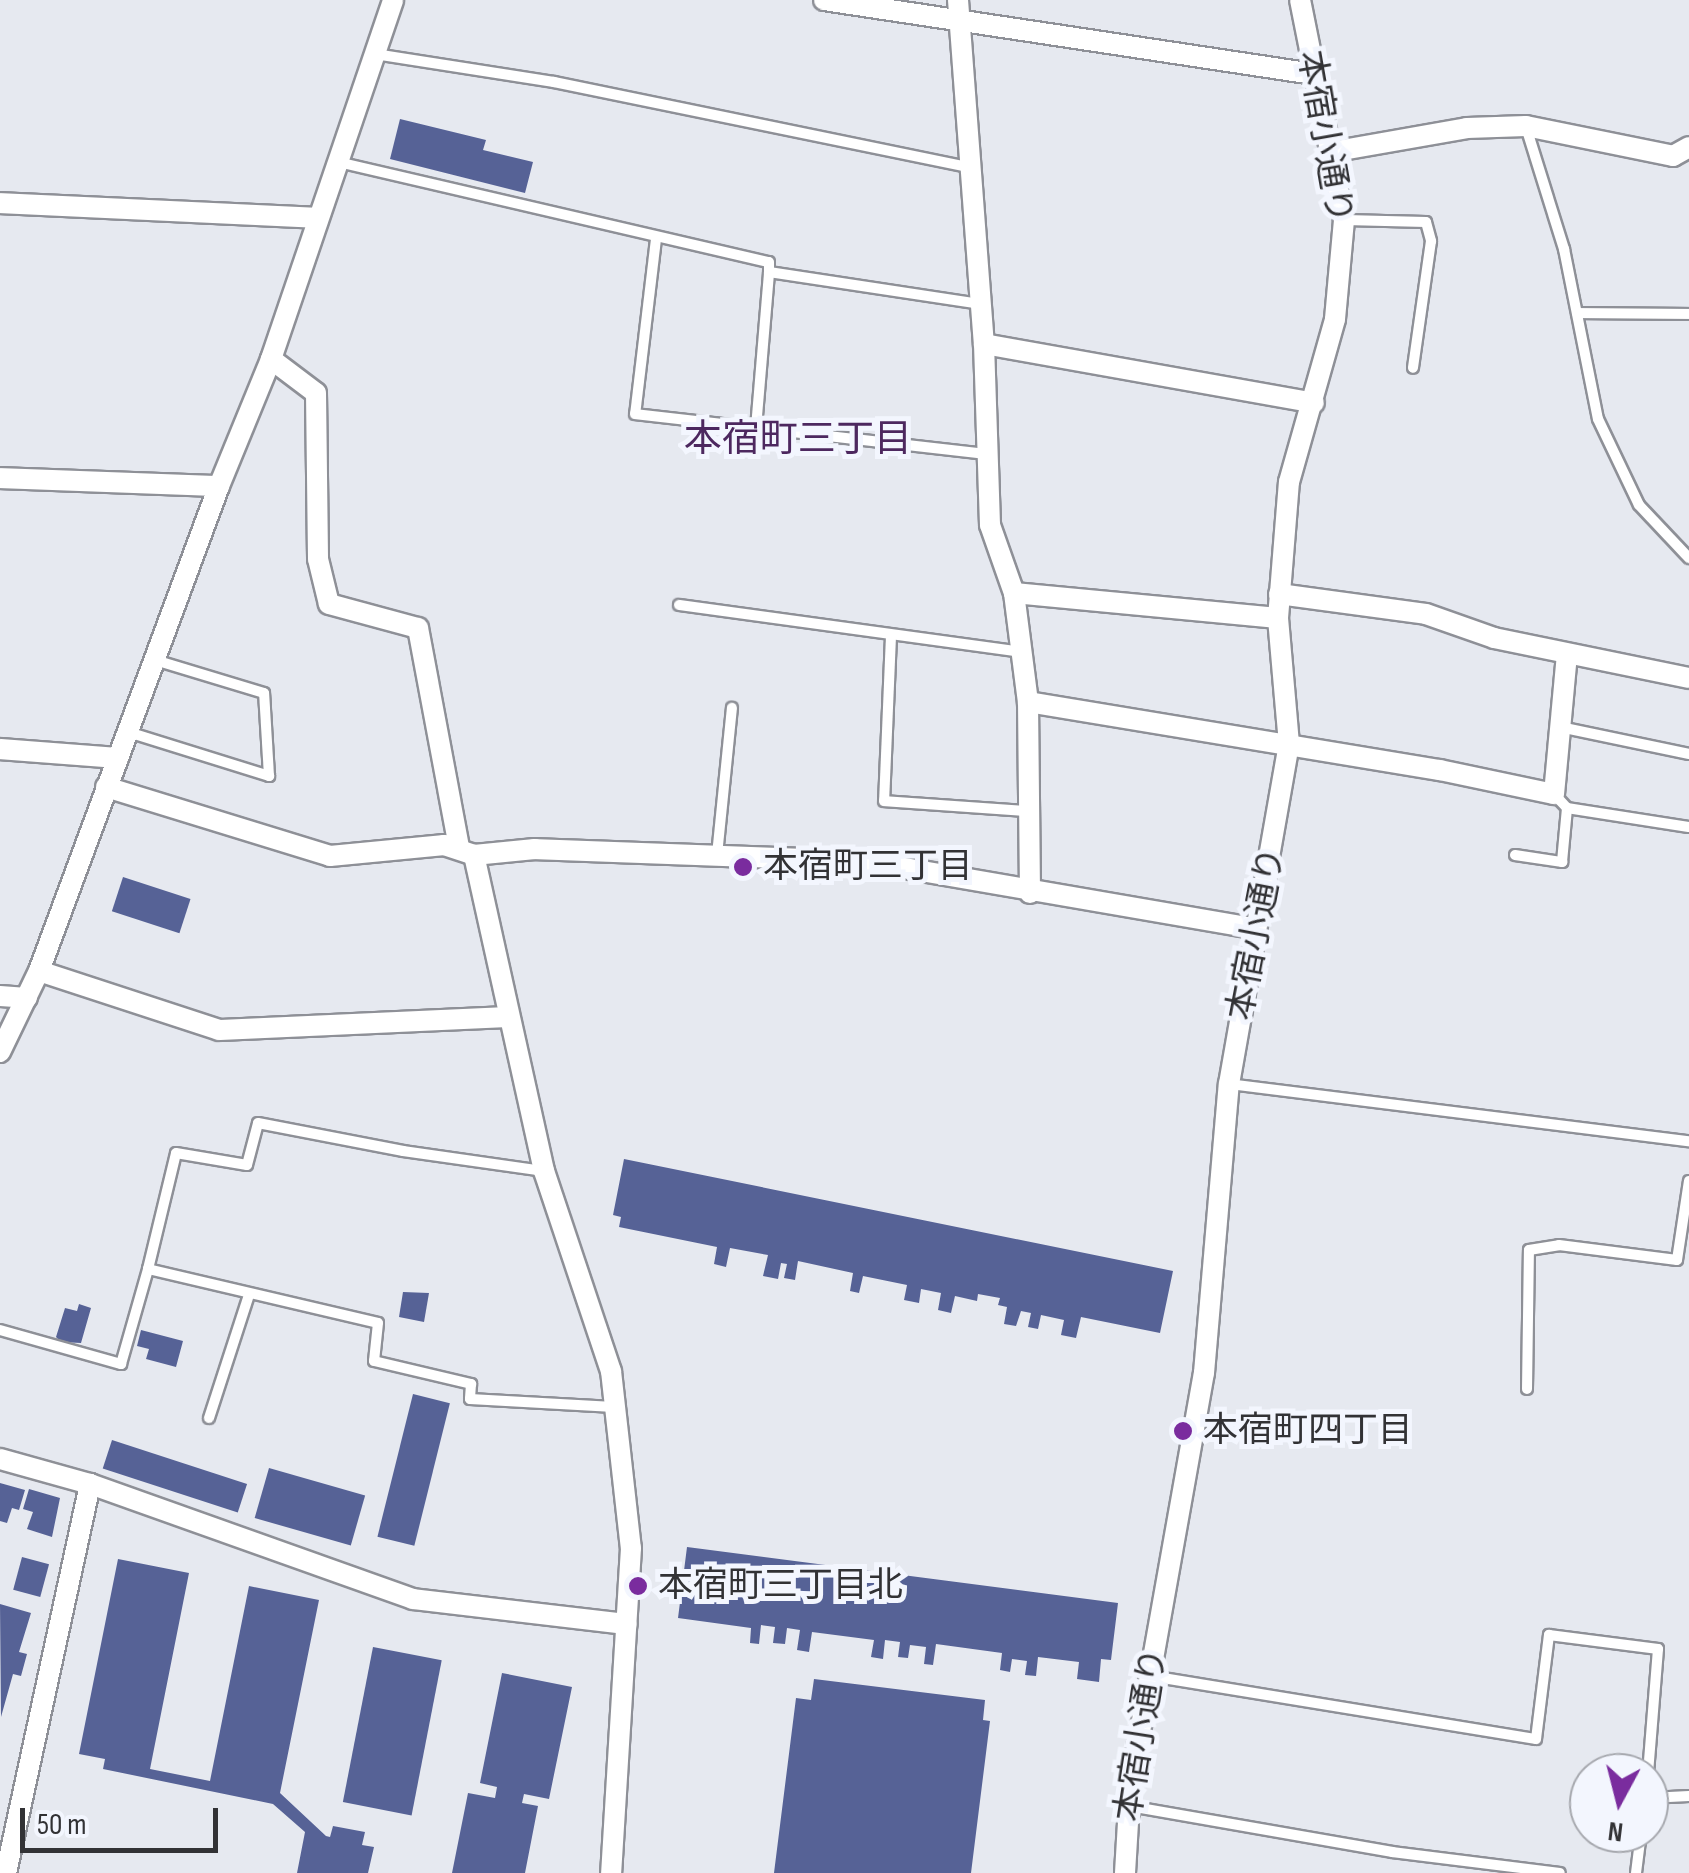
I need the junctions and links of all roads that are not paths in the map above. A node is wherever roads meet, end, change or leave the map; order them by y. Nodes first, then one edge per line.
1 (394, 0) edge
2 (824, 0) edge
3 (958, 0) edge
4 (1300, 0) edge
5 (958, 23) junction
6 (375, 54) junction
7 (1311, 74) junction
8 (1526, 126) junction
9 (1689, 147) edge
10 (1331, 152) junction
11 (337, 162) junction
12 (968, 166) junction
13 (0, 203) edge
14 (316, 218) junction
15 (1344, 220) junction
16 (656, 238) junction
17 (769, 272) junction
18 (980, 304) junction
19 (1576, 312) junction
20 (1689, 314) edge
21 (984, 344) junction
22 (271, 359) junction
23 (1413, 368) dead end
24 (1314, 402) junction
25 (756, 428) junction
26 (986, 454) junction
27 (0, 478) edge
28 (218, 486) junction
29 (1689, 558) edge
30 (1014, 593) junction
31 (1279, 594) junction
32 (679, 604) dead end
33 (1278, 618) junction
34 (891, 636) junction
35 (1022, 652) junction
36 (1568, 655) junction
37 (155, 660) junction
38 (1689, 678) edge
39 (1028, 702) junction
40 (732, 708) dead end
41 (1560, 726) junction
42 (128, 732) junction
43 (1289, 744) junction
44 (0, 749) edge
45 (1689, 754) edge
46 (118, 758) junction
47 (106, 787) junction
48 (1561, 800) junction
49 (1029, 811) junction
50 (1689, 827) edge
51 (466, 851) junction
52 (1515, 855) dead end
53 (717, 856) junction
54 (1030, 893) junction
55 (1256, 929) junction
56 (39, 971) junction
57 (0, 996) edge
58 (27, 998) junction
59 (509, 1018) junction
60 (0, 1052) edge
61 (1229, 1084) junction
62 (1689, 1140) edge
63 (544, 1172) junction
64 (1689, 1182) edge
65 (148, 1270) junction
66 (249, 1295) junction
67 (0, 1330) edge
68 (1527, 1389) dead end
69 (616, 1408) junction
70 (209, 1418) dead end
71 (0, 1459) edge
72 (90, 1484) junction
73 (627, 1624) junction
74 (1150, 1676) junction
75 (1650, 1753) edge
76 (1128, 1806) junction
77 (6, 1873) edge
78 (611, 1873) edge
79 (1125, 1873) edge
80 (1560, 1873) edge

1 - 6 street
2 - 5 street
3 - 5 street
4 - 7 street, 本宿小通り
5 - 7 street
5 - 12 street
6 - 11 street
6 - 12 lane
7 - 10 street, 本宿小通り
8 - 9 street
8 - 10 street
8 - 19 lane
10 - 15 street, 本宿小通り
11 - 14 street
11 - 16 lane
12 - 18 street
13 - 14 street
14 - 22 street
15 - 23 lane
15 - 24 street, 本宿小通り
16 - 17 lane
16 - 25 lane
17 - 18 lane
17 - 25 lane
18 - 21 street
19 - 20 lane
19 - 29 lane
21 - 24 street
21 - 26 street
22 - 28 street
22 - 51 street
24 - 31 street, 本宿小通り
25 - 26 lane
26 - 30 street
27 - 28 street
28 - 37 street
30 - 33 street
30 - 35 street
31 - 33 street, 本宿小通り
31 - 36 street
32 - 34 lane
33 - 43 street, 本宿小通り
34 - 35 lane
34 - 49 lane
35 - 39 street
36 - 38 street
36 - 41 street
37 - 42 street
37 - 42 lane
39 - 43 street
39 - 49 street
40 - 53 lane
41 - 45 lane
41 - 48 street
42 - 46 street
43 - 48 street
43 - 55 street, 本宿小通り
44 - 46 street
46 - 47 street
47 - 51 street
47 - 56 street
48 - 50 lane
48 - 52 lane
49 - 54 street
51 - 53 street
51 - 59 street
53 - 54 street
54 - 55 street
55 - 61 street, 本宿小通り
56 - 58 street
56 - 59 street
57 - 58 street
58 - 60 street
59 - 63 street
61 - 62 lane
61 - 74 street, 本宿小通り
63 - 65 lane
63 - 69 street
64 - 68 lane
65 - 66 lane
65 - 67 lane
66 - 69 lane
66 - 70 lane
69 - 73 street
71 - 72 street
72 - 73 street
72 - 77 street
73 - 78 street
74 - 75 lane
74 - 76 street, 本宿小通り
76 - 79 street, 本宿小通り
76 - 80 lane

